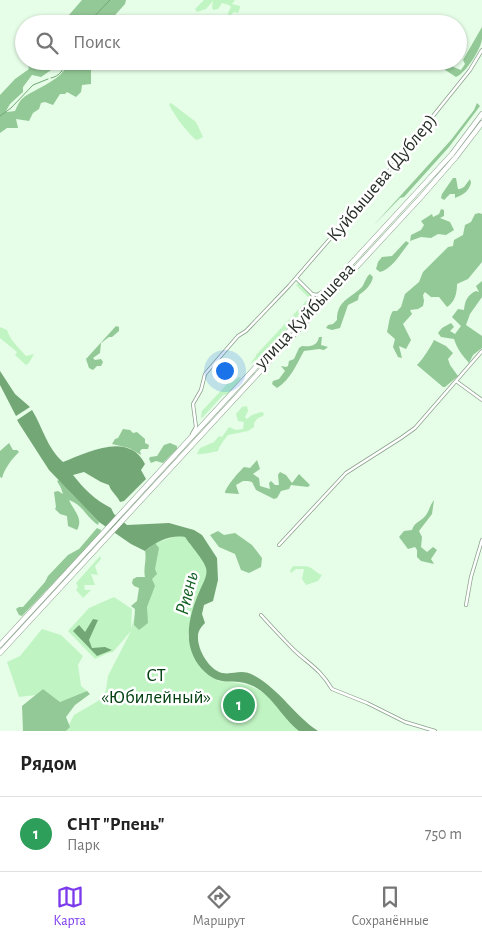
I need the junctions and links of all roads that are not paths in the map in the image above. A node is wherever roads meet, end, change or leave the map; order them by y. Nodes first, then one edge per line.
1 (482, 50) edge
2 (482, 114) edge
3 (482, 123) edge
4 (296, 278) junction
5 (332, 285) junction
6 (312, 294) junction
7 (303, 316) junction
8 (482, 351) edge
9 (456, 381) junction
10 (482, 400) edge
11 (184, 446) junction
12 (124, 515) junction
13 (107, 533) junction
14 (482, 540) edge
15 (279, 545) dead end
16 (466, 605) dead end
17 (262, 615) dead end
18 (0, 646) edge
19 (0, 653) edge
20 (435, 731) edge

1 - 4 street, Куйбышева (Дублер)
2 - 5 highway, улица Куйбышева
3 - 12 highway, улица Куйбышева
4 - 6 street
4 - 11 street, Куйбышева (Дублер)
5 - 6 street
5 - 7 highway, улица Куйбышева
6 - 7 street
7 - 11 highway, улица Куйбышева
8 - 9 street
9 - 10 street
9 - 15 street
11 - 12 highway, улица Куйбышева
12 - 13 highway
13 - 18 highway
13 - 19 highway
14 - 16 street
17 - 20 street

